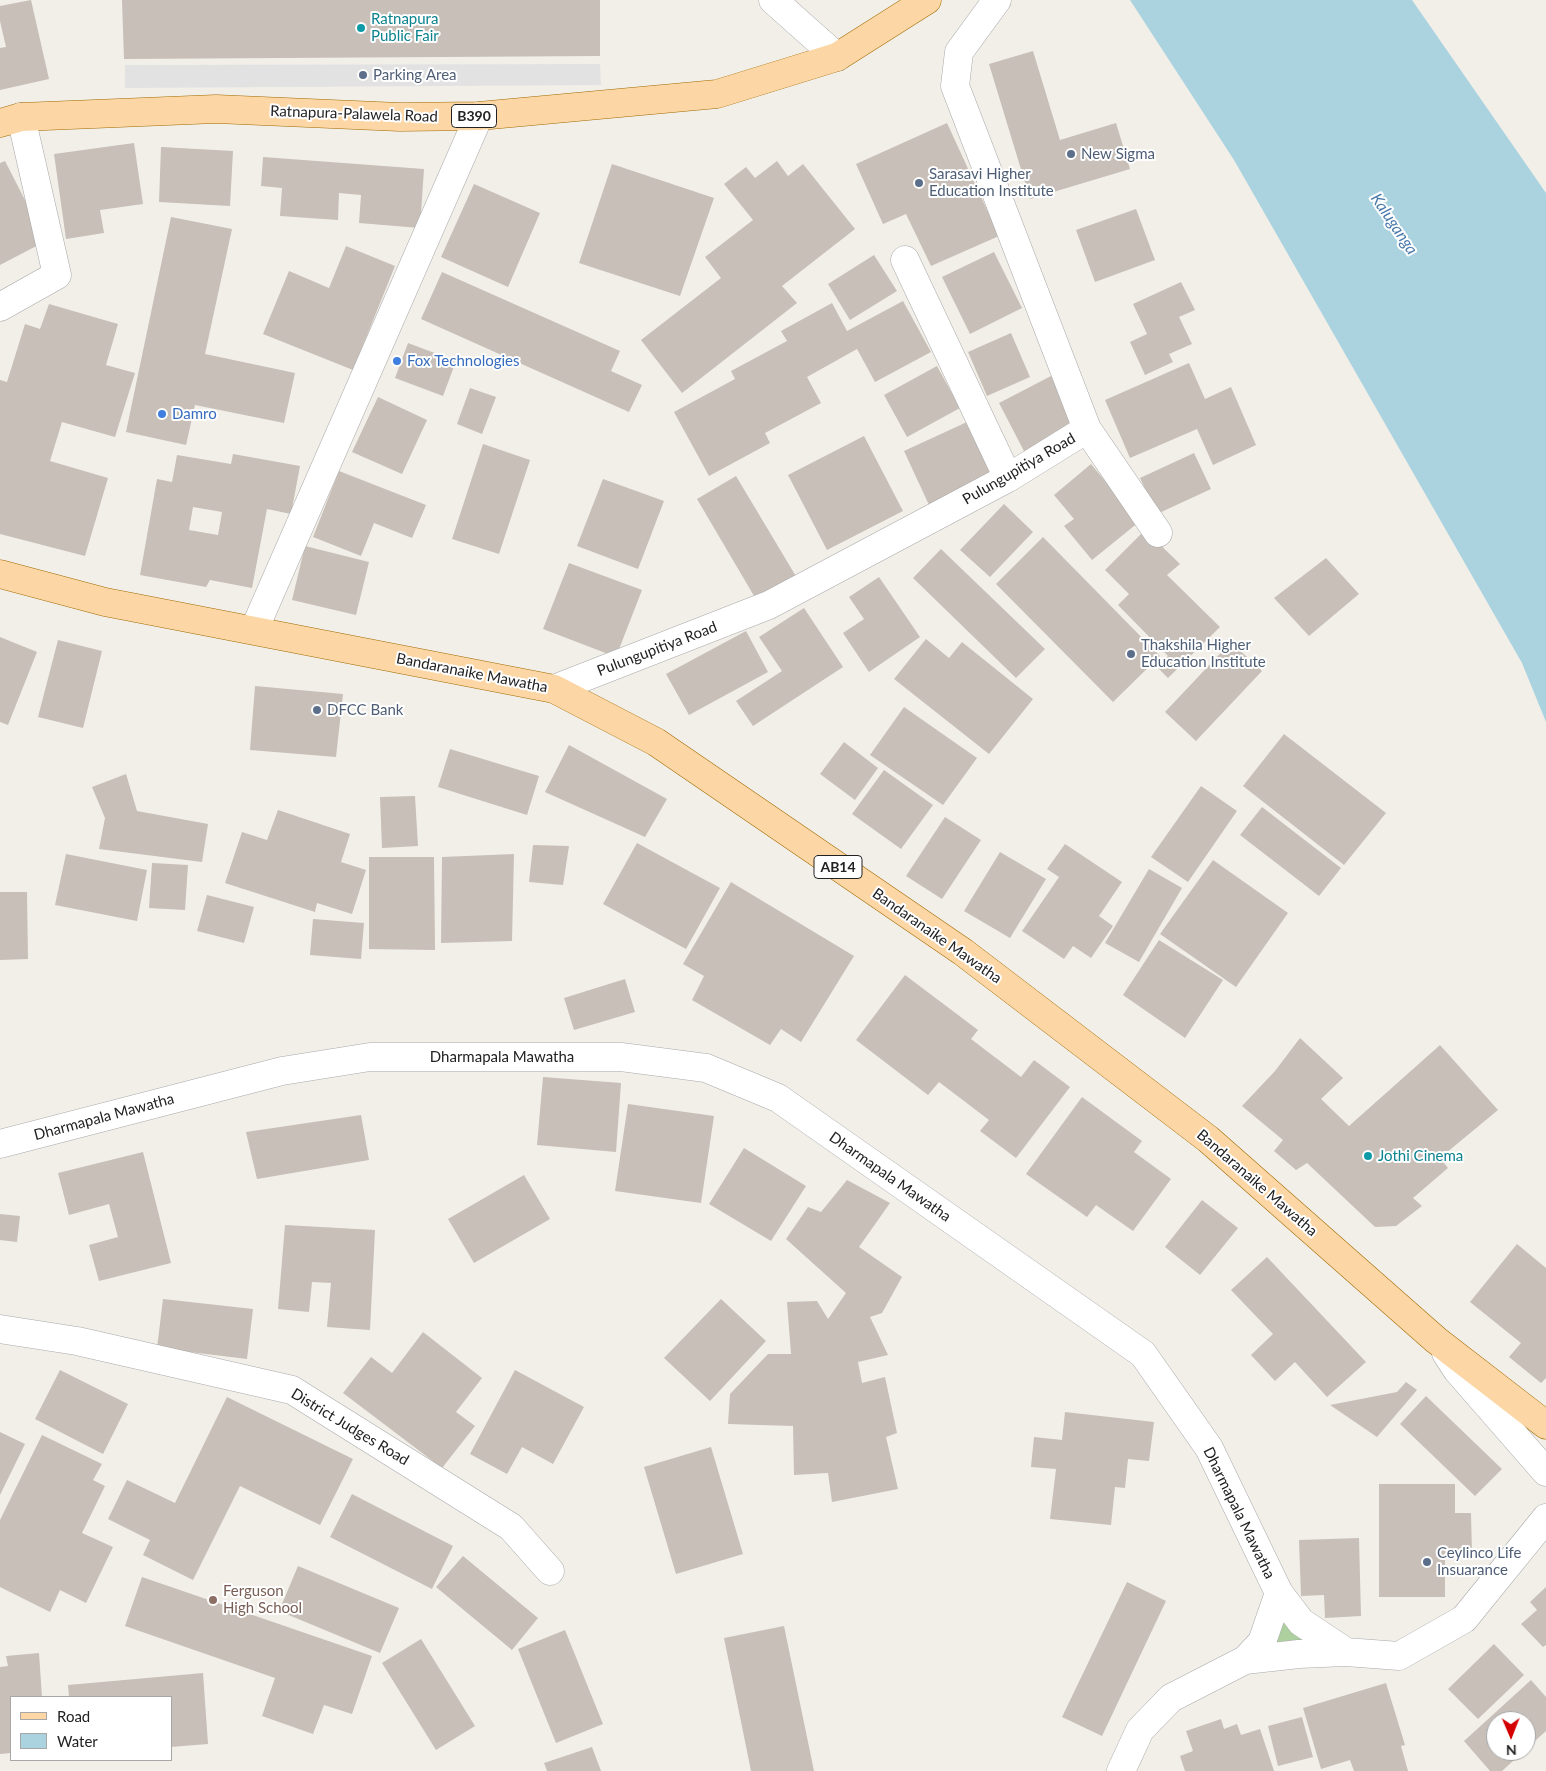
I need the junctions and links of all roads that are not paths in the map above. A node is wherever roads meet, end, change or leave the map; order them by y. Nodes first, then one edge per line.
1 (773, 0) edge
2 (927, 0) edge
3 (997, 0) edge
4 (837, 57) junction
5 (479, 116) junction
6 (10, 120) edge
7 (905, 260) dead end
8 (0, 307) edge
9 (1087, 429) junction
10 (1008, 478) junction
11 (1158, 533) dead end
12 (0, 574) edge
13 (254, 630) junction
14 (554, 689) junction
15 (0, 1144) edge
16 (0, 1329) edge
17 (1436, 1340) junction
18 (1546, 1425) edge
19 (1546, 1472) edge
20 (1546, 1518) edge
21 (550, 1570) dead end
22 (1279, 1593) junction
23 (1346, 1652) junction
24 (1245, 1660) junction
25 (1121, 1771) edge

1 - 4 street
2 - 4 main road, Ratnapura-Palawela Road / B390
3 - 9 street, Pulungupitiya Road
4 - 5 main road, Ratnapura-Palawela Road / B390
5 - 6 main road, Ratnapura-Palawela Road / B390
5 - 13 street
6 - 8 street
7 - 10 street
9 - 10 street, Pulungupitiya Road
9 - 11 street
10 - 14 street, Pulungupitiya Road
12 - 13 main road, Bandaranaike Mawatha / AB14
13 - 14 main road, Bandaranaike Mawatha / AB14
14 - 17 main road, Bandaranaike Mawatha / AB14
15 - 22 street, Dharmapala Mawatha
16 - 21 street, District Judges Road
17 - 18 main road, Bandaranaike Mawatha / AB14
17 - 19 street
20 - 23 street, Dharmapala Mawatha
22 - 23 street, Dharmapala Mawatha
22 - 24 street
23 - 24 street
24 - 25 street

